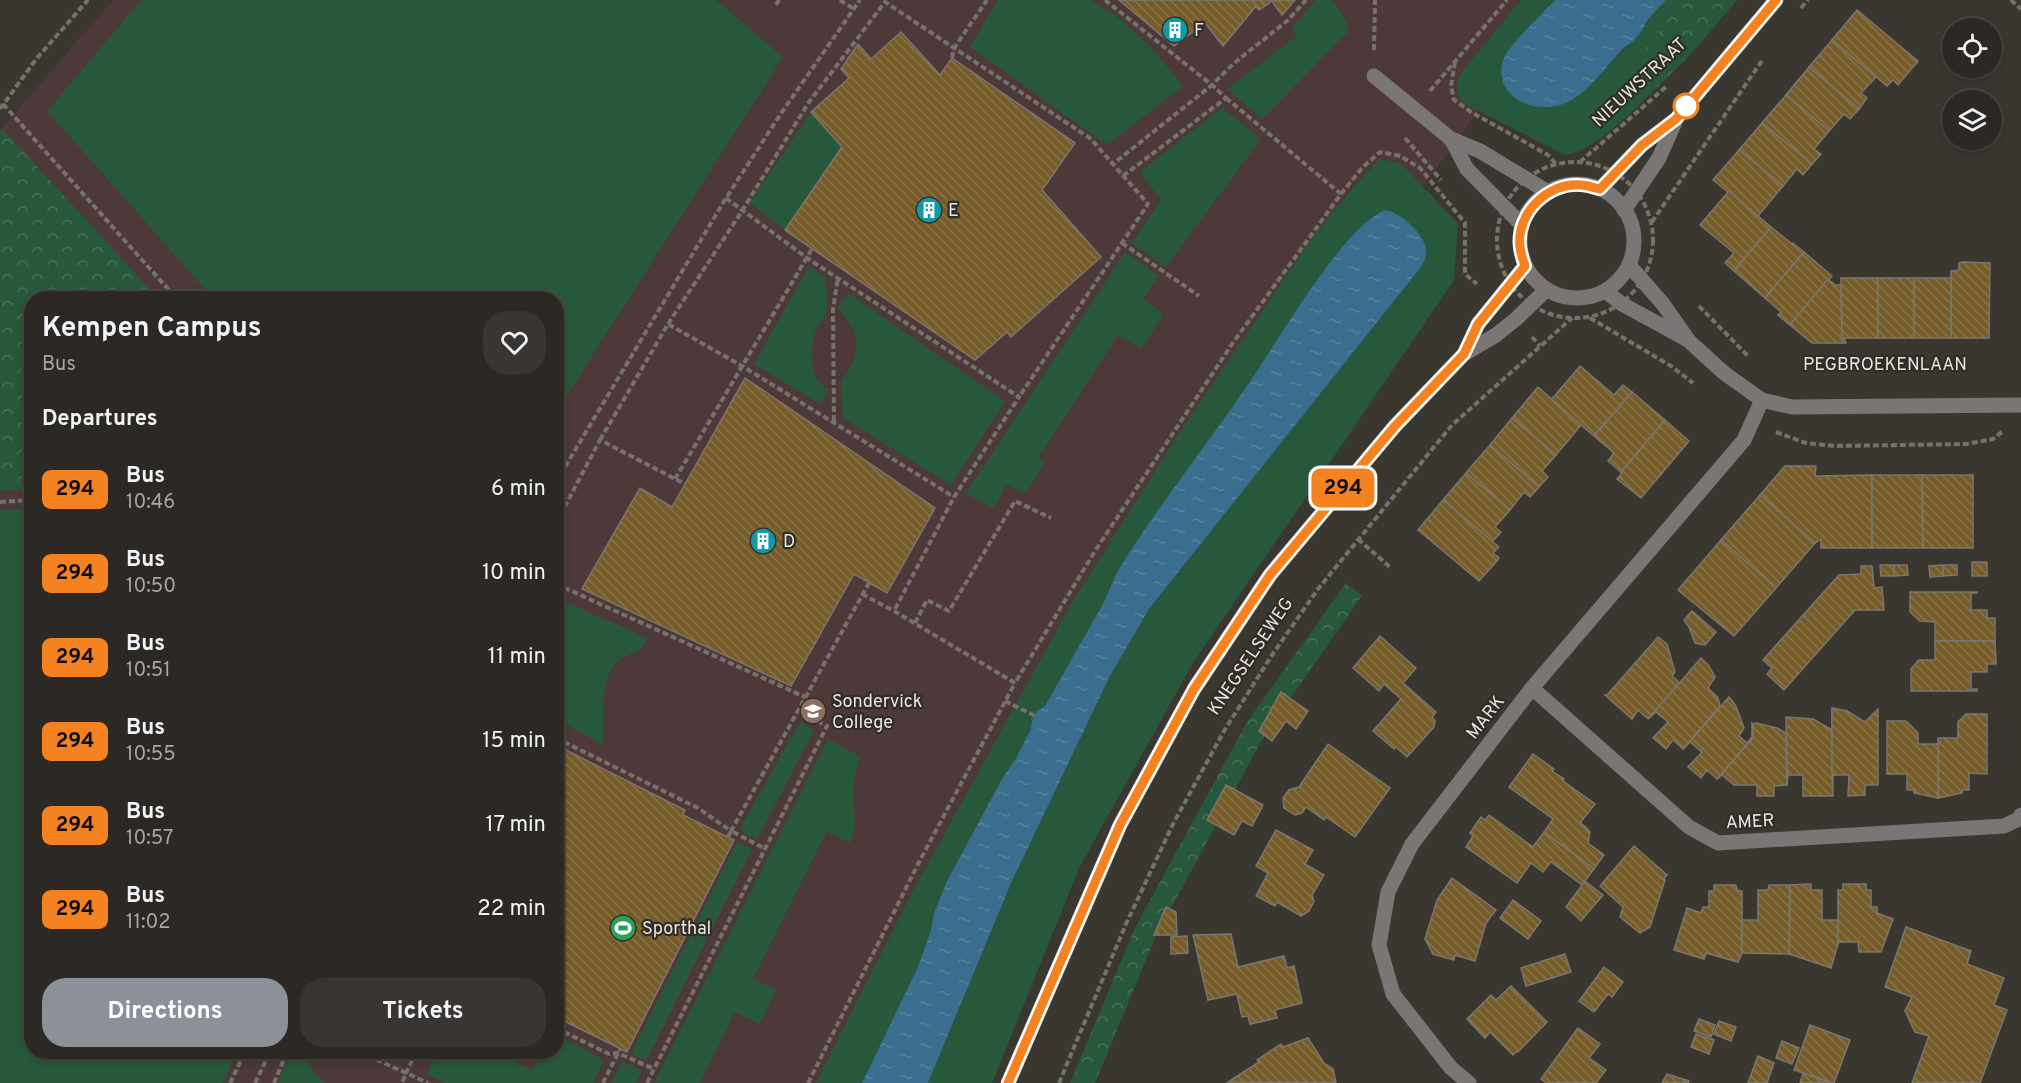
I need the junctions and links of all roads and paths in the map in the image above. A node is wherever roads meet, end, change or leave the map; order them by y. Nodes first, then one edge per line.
1 (88, 0) edge
2 (779, 0) edge
3 (840, 0) edge
4 (860, 0) edge
5 (987, 0) edge
6 (1105, 0) edge
7 (1306, 0) edge
8 (1375, 0) edge
9 (1507, 0) edge
10 (1776, 0) edge
11 (1808, 0) edge
12 (2010, 0) edge
13 (884, 1) edge
14 (776, 5) dead end
15 (854, 9) junction
16 (1801, 9) dead end
17 (2021, 9) edge
18 (954, 48) junction
19 (1767, 53) dead end
20 (952, 58) dead end
21 (1374, 76) joint
22 (1673, 81) dead end
23 (1212, 85) junction
24 (1226, 98) junction
25 (3, 104) junction
26 (0, 109) edge
27 (1676, 119) junction
28 (1451, 139) junction
29 (1580, 162) junction
30 (1113, 164) junction
31 (1557, 165) junction
32 (1615, 173) junction
33 (1123, 176) junction
34 (1527, 179) junction
35 (1600, 189) junction
36 (1548, 192) junction
37 (1637, 193) junction
38 (1341, 194) junction
39 (726, 198) junction
40 (1504, 208) junction
41 (1624, 210) junction
42 (742, 211) junction
43 (1522, 225) junction
44 (1122, 243) junction
45 (812, 249) dead end
46 (1652, 257) dead end
47 (807, 258) junction
48 (1658, 263) dead end
49 (1629, 265) junction
50 (1525, 266) junction
51 (1465, 274) dead end
52 (838, 278) junction
53 (1510, 284) junction
54 (1546, 290) junction
55 (170, 291) edge
56 (1605, 291) junction
57 (1199, 296) dead end
58 (1695, 302) dead end
59 (1531, 305) junction
60 (668, 324) junction
61 (1689, 340) junction
62 (1464, 354) junction
63 (1756, 362) dead end
64 (742, 366) junction
65 (1019, 397) junction
66 (1762, 400) junction
67 (2021, 405) edge
68 (834, 422) junction
69 (600, 440) junction
70 (564, 469) edge
71 (675, 479) junction
72 (685, 484) dead end
73 (954, 497) junction
74 (24, 500) edge
75 (0, 502) edge
76 (564, 508) edge
77 (1051, 519) dead end
78 (1358, 539) junction
79 (1391, 568) dead end
80 (869, 582) dead end
81 (564, 588) edge
82 (862, 594) junction
83 (894, 611) junction
84 (915, 623) junction
85 (1015, 683) junction
86 (1533, 688) junction
87 (805, 697) junction
88 (1005, 701) junction
89 (798, 711) junction
90 (1035, 716) dead end
91 (564, 742) edge
92 (2021, 815) edge
93 (731, 831) junction
94 (728, 837) dead end
95 (764, 848) junction
96 (564, 1032) edge
97 (619, 1051) junction
98 (242, 1059) edge
99 (267, 1059) edge
100 (284, 1059) edge
101 (375, 1059) edge
102 (413, 1059) edge
103 (654, 1070) junction
104 (406, 1073) junction
105 (230, 1083) edge
106 (255, 1083) edge
107 (274, 1083) edge
108 (402, 1083) edge
109 (428, 1083) edge
110 (603, 1083) edge
111 (647, 1083) edge
112 (808, 1083) edge
113 (1008, 1083) edge
114 (1059, 1083) edge
115 (1469, 1083) edge

1 - 25 path
2 - 14 path
3 - 15 path
4 - 15 path
5 - 18 path
6 - 23 path
7 - 23 path
8 - 21 path
9 - 31 path
10 - 27 street
11 - 16 path
12 - 17 path
13 - 18 path
13 - 42 path
15 - 39 path
18 - 20 path
18 - 30 path
19 - 37 path
21 - 28 street
22 - 29 path, NIEUWSTRAAT
23 - 24 path
23 - 30 path
24 - 33 path
24 - 38 path
25 - 26 path
25 - 55 path
27 - 32 street
27 - 37 street
28 - 34 street
28 - 40 street
29 - 31 path
29 - 32 path
30 - 33 path
31 - 34 path
32 - 35 street
32 - 37 path
33 - 44 path
34 - 36 street
34 - 40 path
35 - 36 street
35 - 41 street
36 - 43 street
37 - 41 street
38 - 51 path
38 - 85 path
39 - 42 path
39 - 70 path
40 - 43 street
40 - 53 path
41 - 49 street
42 - 47 path
42 - 60 path
43 - 50 street
44 - 57 path
44 - 65 path
45 - 47 path
46 - 48 path
47 - 52 path
47 - 64 path
49 - 56 street
49 - 61 street
50 - 53 street, KNEGSELSEWEG
50 - 54 street
52 - 65 path
52 - 68 path
53 - 59 path
53 - 62 street, KNEGSELSEWEG
54 - 56 street
54 - 59 street, KNEGSELSEWEG
56 - 61 street
58 - 63 path
59 - 62 street, KNEGSELSEWEG
59 - 78 path, KNEGSELSEWEG
60 - 64 path
60 - 69 path
61 - 66 street
62 - 113 street, KNEGSELSEWEG
64 - 68 path
64 - 71 path
65 - 73 path
66 - 67 street
66 - 86 street, MARK
68 - 73 path
69 - 71 path
69 - 76 path
71 - 72 path
73 - 83 path
74 - 75 path
77 - 84 path
78 - 79 path
78 - 114 path, KNEGSELSEWEG
80 - 82 path
81 - 87 path
82 - 83 path
82 - 87 path
83 - 84 path
84 - 85 path
85 - 88 path
86 - 92 street, AMER
86 - 115 street, MARK
87 - 89 path
88 - 90 path
88 - 112 path
89 - 93 path
89 - 95 path
91 - 93 path
93 - 94 path
93 - 95 path
95 - 103 path
96 - 97 path
97 - 103 path
97 - 110 path
98 - 105 path
99 - 106 path
100 - 107 path
101 - 104 path
102 - 104 path
103 - 111 path
104 - 108 path
104 - 109 path

